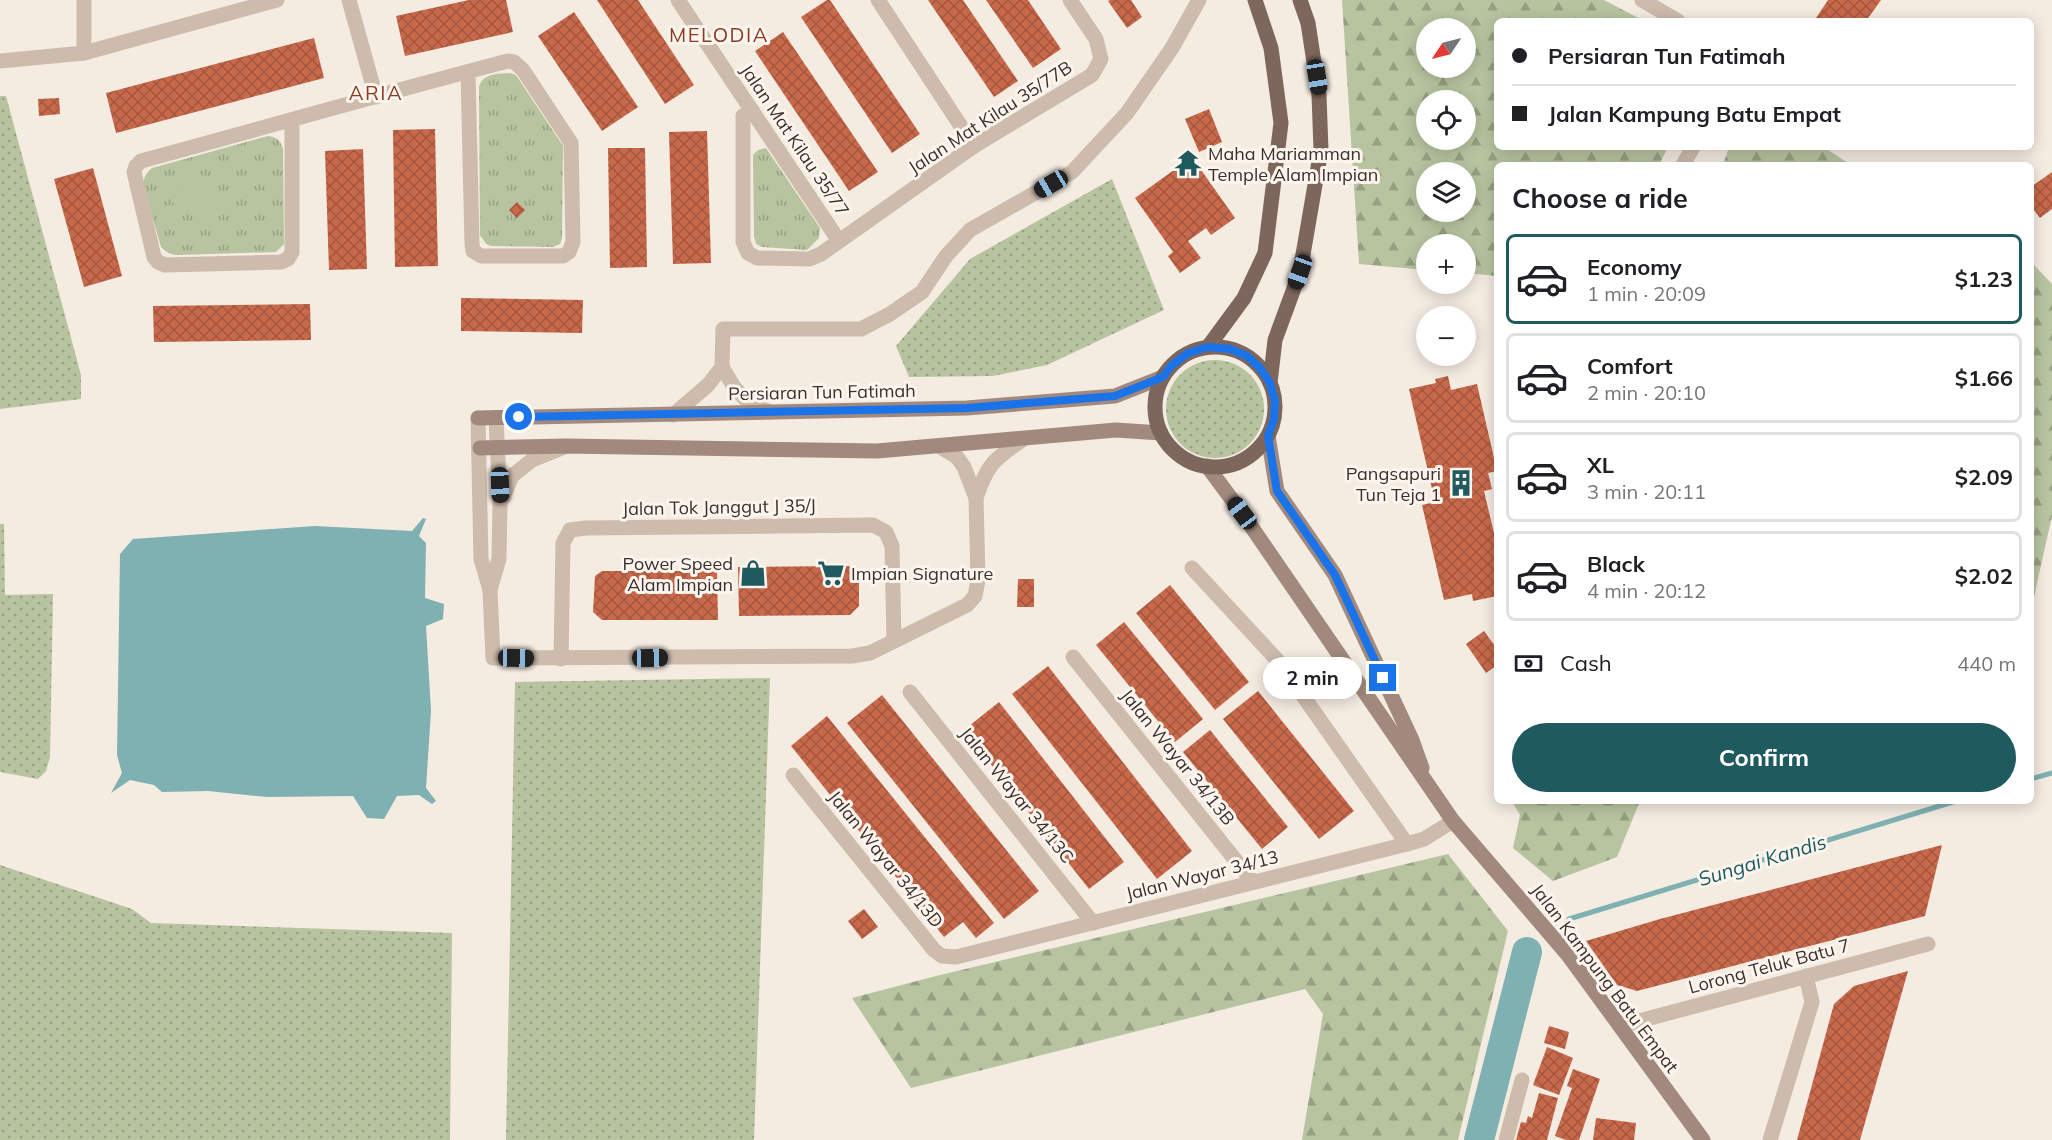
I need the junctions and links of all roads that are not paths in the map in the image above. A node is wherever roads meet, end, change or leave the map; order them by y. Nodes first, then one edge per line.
1 (84, 0) edge
2 (277, 0) edge
3 (350, 0) edge
4 (678, 0) edge
5 (878, 0) edge
6 (1070, 0) edge
7 (1198, 0) edge
8 (1256, 0) edge
9 (1300, 0) edge
10 (1642, 0) edge
11 (1673, 18) edge
12 (84, 53) junction
13 (0, 61) edge
14 (468, 72) junction
15 (376, 97) junction
16 (752, 110) junction
17 (292, 120) junction
18 (974, 146) junction
19 (839, 241) junction
20 (1208, 347) junction
21 (722, 367) junction
22 (1163, 377) junction
23 (1270, 383) junction
24 (772, 414) junction
25 (673, 415) junction
26 (496, 418) junction
27 (1161, 433) junction
28 (1268, 436) junction
29 (1022, 440) junction
30 (567, 446) junction
31 (939, 446) junction
32 (480, 448) junction
33 (498, 448) junction
34 (1207, 466) junction
35 (976, 498) junction
36 (500, 503) junction
37 (1192, 568) dead end
38 (490, 590) junction
39 (894, 641) junction
40 (1073, 657) dead end
41 (561, 659) junction
42 (910, 692) dead end
43 (793, 775) dead end
44 (1429, 787) junction
45 (1453, 821) junction
46 (1407, 844) junction
47 (1253, 882) junction
48 (1093, 923) junction
49 (1928, 944) dead end
50 (956, 957) joint
51 (1806, 976) junction
52 (1620, 1026) junction
53 (1522, 1080) dead end
54 (1506, 1140) edge
55 (1703, 1140) edge
56 (1770, 1140) edge

1 - 12 street
2 - 12 street
3 - 15 street
4 - 16 street, Jalan Mat Kilau 35/77
5 - 18 street
6 - 18 street, Jalan Mat Kilau 35/77B
7 - 21 street
8 - 20 main road
9 - 23 main road
10 - 11 street
12 - 13 street
14 - 14 street
14 - 15 street
15 - 17 street
16 - 19 street, Jalan Mat Kilau 35/77
16 - 19 street, Jalan Mat Kilau 35/77B
17 - 17 street
18 - 19 street, Jalan Mat Kilau 35/77B
20 - 22 main road
20 - 23 main road
21 - 24 street
21 - 25 street
22 - 24 street, Persiaran Tun Fatimah
22 - 27 main road
23 - 28 main road
24 - 25 street, Persiaran Tun Fatimah
25 - 26 street, Persiaran Tun Fatimah
26 - 32 street, Persiaran Tun Fatimah
26 - 33 street
27 - 29 street
27 - 34 main road
28 - 34 main road
28 - 44 street, Jalan Kampung Batu Empat
29 - 31 street
29 - 35 street
30 - 31 street
30 - 33 street
30 - 36 street
31 - 35 street
32 - 33 street
32 - 38 street
33 - 36 street
34 - 44 street, Jalan Kampung Batu Empat
35 - 39 street
36 - 38 street
37 - 46 street
38 - 41 street
39 - 41 street
39 - 41 street, Jalan Tok Janggut J 35/J
40 - 47 street, Jalan Wayar 34/13B
42 - 48 street, Jalan Wayar 34/13C
43 - 50 street, Jalan Wayar 34/13D
44 - 45 street, Jalan Kampung Batu Empat
45 - 46 street, Jalan Wayar 34/13
45 - 52 street, Jalan Kampung Batu Empat
46 - 47 street, Jalan Wayar 34/13
47 - 48 street, Jalan Wayar 34/13
48 - 50 street, Jalan Wayar 34/13
49 - 51 street, Lorong Teluk Batu 7
51 - 52 street, Lorong Teluk Batu 7
51 - 56 street
52 - 55 street, Jalan Kampung Batu Empat
53 - 54 street

